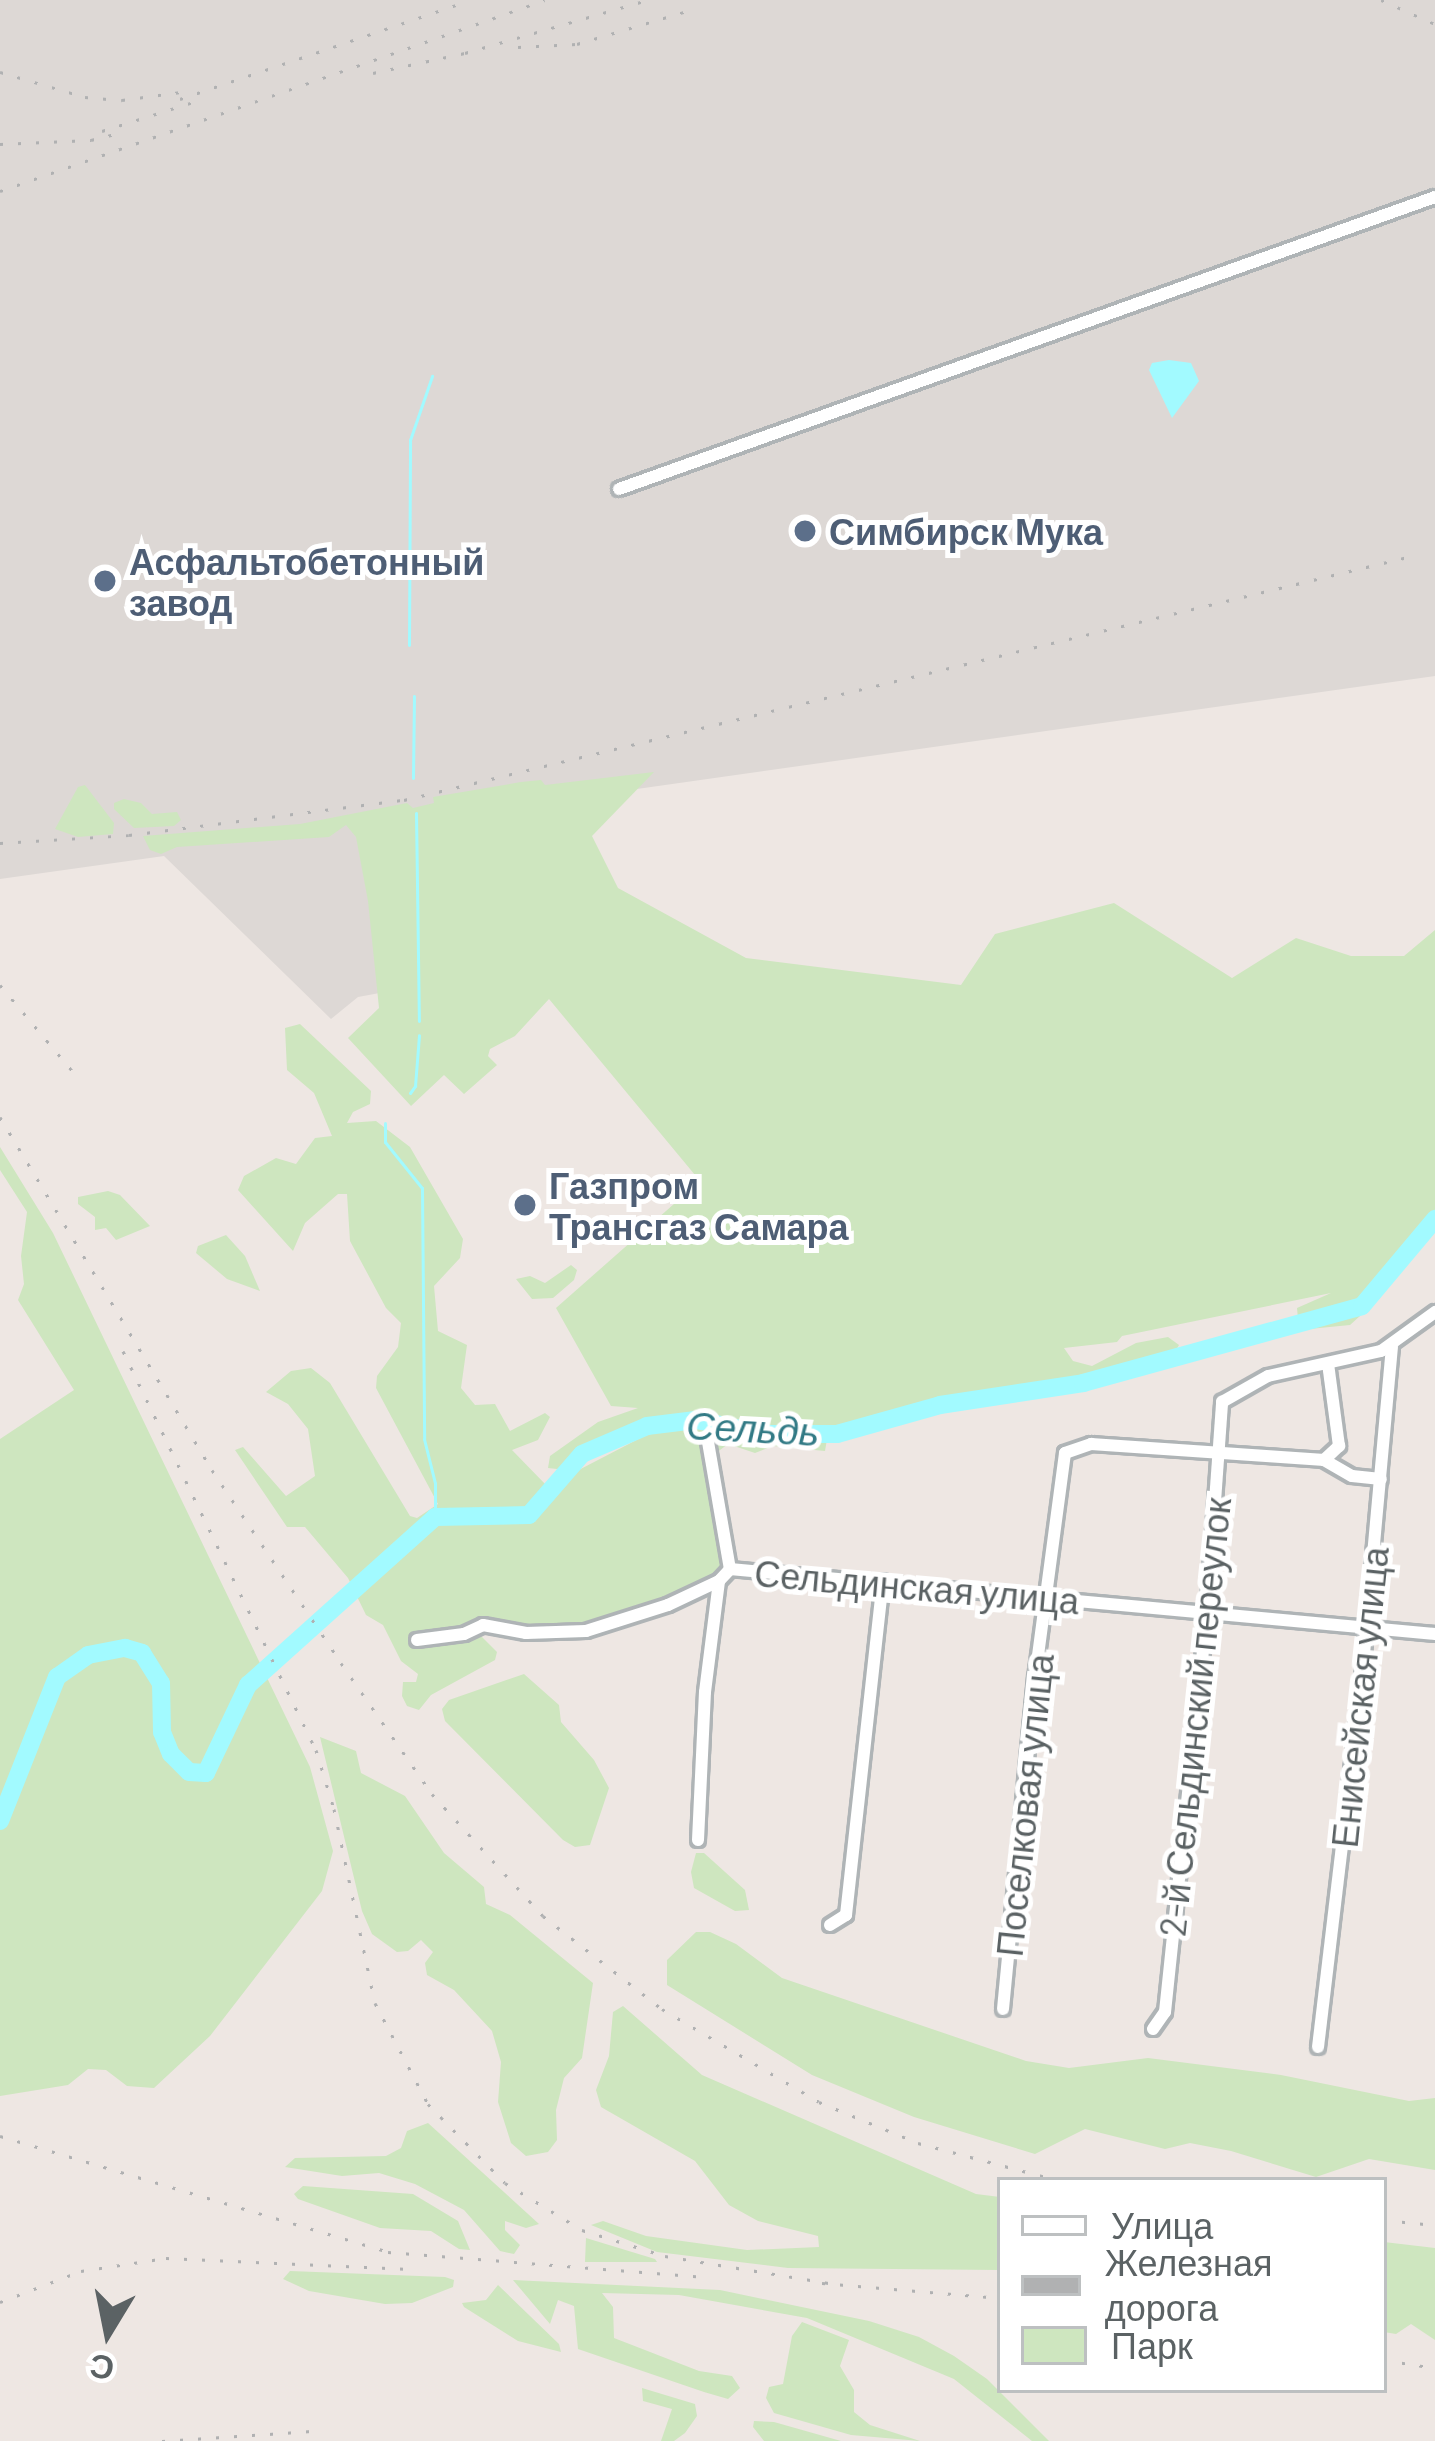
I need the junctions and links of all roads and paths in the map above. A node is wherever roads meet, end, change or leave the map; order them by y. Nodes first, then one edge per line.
1 (1435, 197) edge
2 (619, 489) dead end
3 (1435, 1312) edge
4 (1393, 1346) junction
5 (1328, 1364) junction
6 (708, 1442) dead end
7 (1220, 1457) junction
8 (1324, 1460) junction
9 (1381, 1479) junction
10 (730, 1569) junction
11 (719, 1581) junction
12 (884, 1581) junction
13 (1045, 1597) junction
14 (1207, 1613) junction
15 (1363, 1627) junction
16 (1435, 1634) edge
17 (417, 1640) dead end
18 (698, 1840) dead end
19 (830, 1925) dead end
20 (1004, 2009) dead end
21 (1153, 2029) dead end
22 (1318, 2047) dead end

1 - 2 street
3 - 4 street
4 - 5 street
4 - 9 street, Енисейская улица
5 - 7 street, 2-й Сельдинский переулок
5 - 8 street
6 - 10 street
7 - 8 street
7 - 13 street, Поселковая улица
7 - 14 street, 2-й Сельдинский переулок
8 - 9 street
9 - 15 street, Енисейская улица
10 - 11 street, Сельдинская улица
10 - 12 street, Сельдинская улица
11 - 17 street, Сельдинская улица
11 - 18 street
12 - 13 street, Сельдинская улица
12 - 19 street
13 - 14 street, Сельдинская улица
13 - 20 street, Поселковая улица
14 - 15 street, Сельдинская улица
14 - 21 street, 2-й Сельдинский переулок
15 - 16 street, Сельдинская улица
15 - 22 street, Енисейская улица

